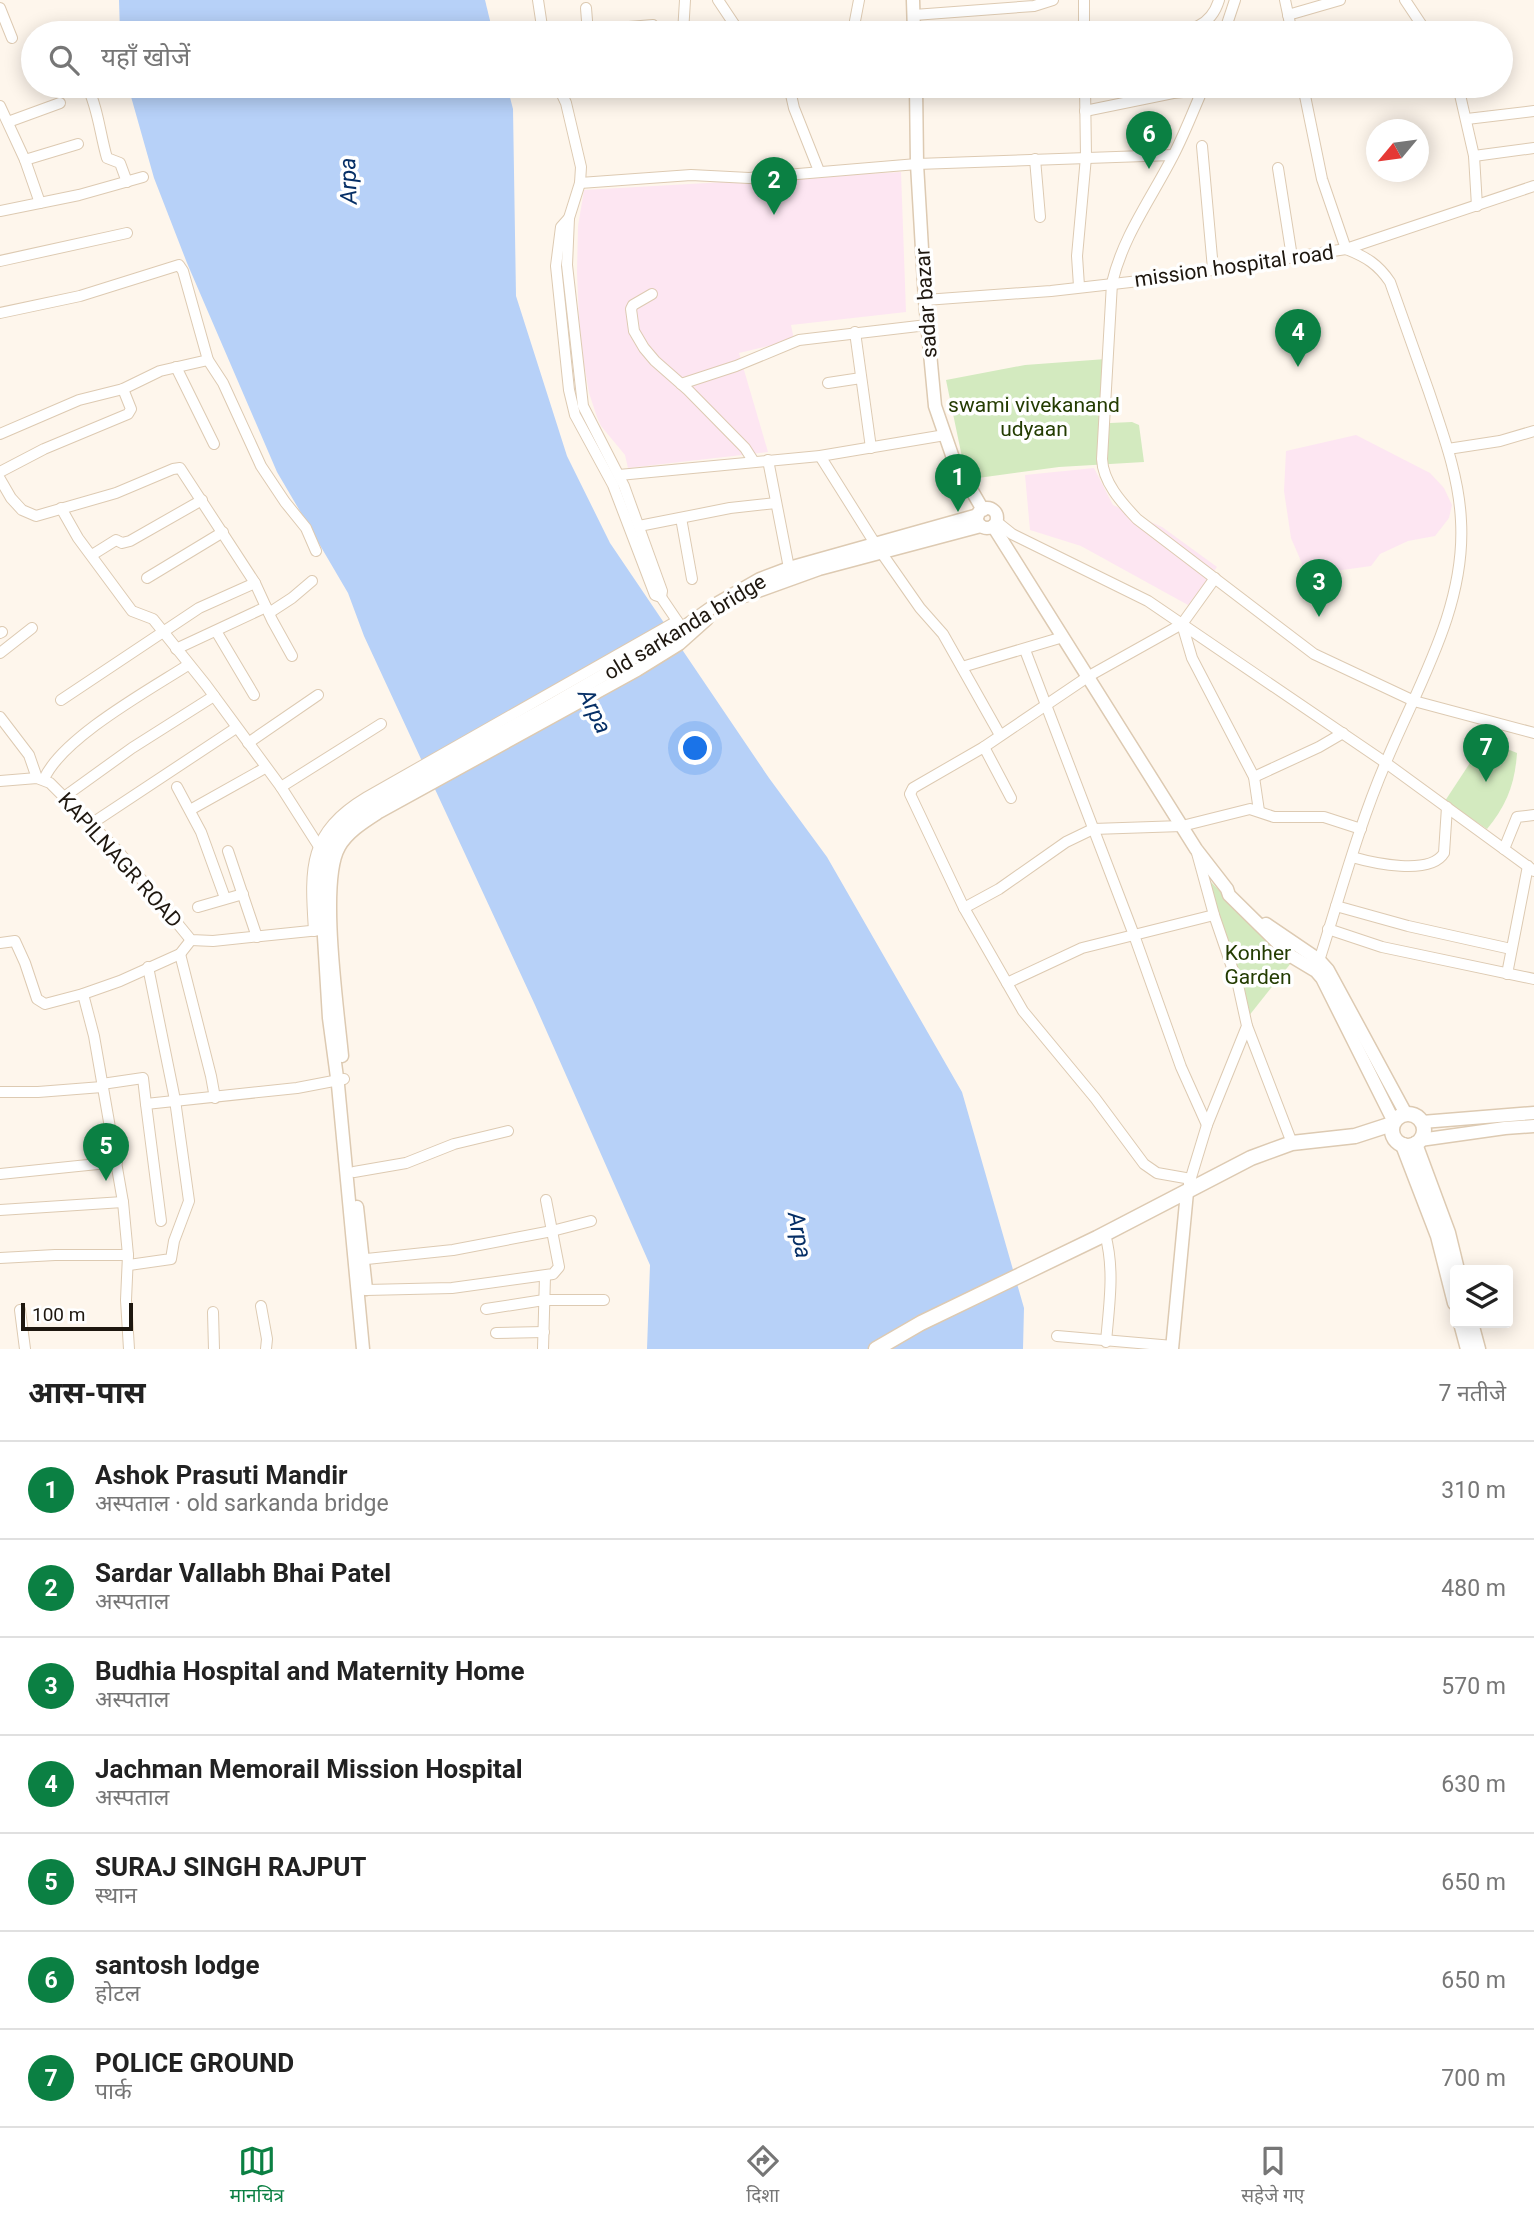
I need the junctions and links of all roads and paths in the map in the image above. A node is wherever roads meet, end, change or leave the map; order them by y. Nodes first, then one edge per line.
1 (538, 0) edge
2 (685, 0) edge
3 (718, 0) edge
4 (859, 0) edge
5 (913, 0) edge
6 (956, 0) edge
7 (1053, 0) edge
8 (1084, 0) edge
9 (1219, 0) edge
10 (1235, 0) edge
11 (1285, 0) edge
12 (1340, 0) edge
13 (1405, 0) edge
14 (1024, 4) edge
15 (0, 8) edge
16 (586, 8) dead end
17 (958, 12) junction
18 (914, 15) junction
19 (1288, 15) junction
20 (541, 21) edge
21 (587, 21) edge
22 (684, 21) edge
23 (732, 21) edge
24 (855, 21) edge
25 (914, 21) edge
26 (1084, 21) edge
27 (1206, 21) edge
28 (1228, 21) edge
29 (1289, 21) edge
30 (1419, 21) edge
31 (12, 38) dead end
32 (92, 98) edge
33 (564, 98) edge
34 (792, 98) edge
35 (916, 98) edge
36 (1085, 98) edge
37 (1148, 98) edge
38 (1199, 98) edge
39 (1305, 98) edge
40 (1461, 98) edge
41 (60, 103) dead end
42 (0, 106) edge
43 (1085, 111) junction
44 (1534, 111) edge
45 (1467, 120) junction
46 (8, 122) junction
47 (78, 144) dead end
48 (1202, 146) dead end
49 (1534, 148) edge
50 (1173, 155) junction
51 (1474, 156) junction
52 (1086, 157) junction
53 (1035, 159) junction
54 (25, 160) junction
55 (917, 164) junction
56 (1278, 169) dead end
57 (819, 171) junction
58 (143, 177) dead end
59 (127, 182) junction
60 (580, 183) junction
61 (1533, 190) edge
62 (40, 203) junction
63 (1477, 206) junction
64 (0, 212) edge
65 (1040, 217) dead end
66 (569, 218) junction
67 (127, 233) dead end
68 (1346, 249) junction
69 (1292, 257) junction
70 (0, 261) edge
71 (1213, 269) junction
72 (1112, 284) junction
73 (1079, 286) junction
74 (652, 294) dead end
75 (925, 300) junction
76 (0, 313) edge
77 (928, 325) junction
78 (855, 332) junction
79 (208, 360) junction
80 (176, 367) junction
81 (861, 378) junction
82 (828, 383) dead end
83 (681, 384) junction
84 (123, 389) junction
85 (1534, 431) edge
86 (0, 434) edge
87 (945, 435) junction
88 (214, 444) dead end
89 (871, 449) junction
90 (1448, 449) junction
91 (820, 456) junction
92 (768, 460) junction
93 (754, 462) junction
94 (0, 472) edge
95 (619, 475) junction
96 (0, 478) edge
97 (202, 500) junction
98 (776, 503) junction
99 (61, 508) junction
100 (681, 518) junction
101 (986, 520) junction
102 (639, 526) junction
103 (223, 532) junction
104 (879, 549) junction
105 (316, 551) dead end
106 (92, 555) junction
107 (789, 568) junction
108 (147, 578) dead end
109 (1215, 578) junction
110 (692, 579) dead end
111 (312, 580) dead end
112 (255, 583) junction
113 (661, 597) junction
114 (267, 610) junction
115 (1182, 624) junction
116 (32, 628) dead end
117 (163, 631) junction
118 (216, 631) junction
119 (678, 632) junction
120 (1063, 637) junction
121 (176, 649) junction
122 (1025, 650) junction
123 (0, 653) edge
124 (292, 656) dead end
125 (188, 665) junction
126 (962, 667) junction
127 (1089, 676) junction
128 (254, 695) dead end
129 (318, 695) dead end
130 (214, 696) junction
131 (61, 700) dead end
132 (1414, 701) junction
133 (1047, 704) junction
134 (0, 717) edge
135 (381, 724) dead end
136 (236, 728) junction
137 (1343, 733) junction
138 (1534, 733) edge
139 (1000, 735) junction
140 (248, 743) junction
141 (984, 747) junction
142 (1385, 762) junction
143 (265, 768) junction
144 (1254, 777) junction
145 (40, 779) junction
146 (0, 781) edge
147 (177, 787) dead end
148 (281, 787) junction
149 (64, 797) junction
150 (1011, 798) dead end
151 (1447, 807) junction
152 (190, 810) junction
153 (1259, 811) junction
154 (1534, 815) edge
155 (91, 824) junction
156 (1182, 827) junction
157 (1093, 829) junction
158 (1361, 829) junction
159 (318, 845) junction
160 (1196, 849) junction
161 (1504, 849) junction
162 (228, 850) dead end
163 (1352, 857) junction
164 (1531, 868) edge
165 (243, 894) junction
166 (225, 898) junction
167 (1336, 906) junction
168 (198, 907) dead end
169 (964, 908) junction
170 (1214, 915) junction
171 (1328, 929) junction
172 (323, 930) junction
173 (1134, 934) junction
174 (257, 937) junction
175 (194, 940) junction
176 (0, 943) edge
177 (1511, 949) junction
178 (180, 954) junction
179 (1318, 966) junction
180 (148, 967) junction
181 (1507, 974) junction
182 (1534, 979) edge
183 (1007, 983) junction
184 (83, 994) junction
185 (1247, 1026) junction
186 (341, 1079) junction
187 (102, 1086) junction
188 (0, 1092) edge
189 (215, 1098) junction
190 (175, 1100) junction
191 (146, 1104) junction
192 (1534, 1113) edge
193 (1397, 1120) junction
194 (1422, 1122) junction
195 (1206, 1125) junction
196 (1534, 1126) edge
197 (508, 1132) dead end
198 (1355, 1136) junction
199 (1292, 1143) junction
200 (1409, 1143) junction
201 (117, 1163) junction
202 (354, 1172) junction
203 (0, 1174) edge
204 (1189, 1185) junction
205 (546, 1200) dead end
206 (122, 1202) junction
207 (0, 1210) edge
208 (161, 1221) dead end
209 (591, 1221) dead end
210 (552, 1231) junction
211 (1101, 1236) junction
212 (0, 1258) edge
213 (129, 1260) junction
214 (358, 1260) junction
215 (1456, 1265) edge
216 (545, 1276) junction
217 (1450, 1284) edge
218 (366, 1290) junction
219 (544, 1300) junction
220 (604, 1300) dead end
221 (261, 1306) dead end
222 (486, 1309) dead end
223 (20, 1310) dead end
224 (214, 1312) dead end
225 (1462, 1328) edge
226 (1472, 1328) edge
227 (544, 1332) junction
228 (496, 1333) dead end
229 (1057, 1336) dead end
230 (1106, 1342) junction
231 (1172, 1348) edge
232 (25, 1349) edge
233 (129, 1349) edge
234 (214, 1349) edge
235 (266, 1349) edge
236 (363, 1349) edge
237 (372, 1349) edge
238 (543, 1349) edge
239 (876, 1349) edge
240 (1468, 1349) edge
241 (1478, 1349) edge

1 - 20 street
2 - 22 street
3 - 23 street
4 - 24 street
5 - 18 main road
6 - 17 street
7 - 14 street
8 - 26 street
9 - 27 street
10 - 28 street
11 - 19 street
12 - 19 street
13 - 30 street
14 - 17 street
15 - 31 street
16 - 21 street
17 - 18 street
18 - 25 main road
19 - 29 street
32 - 59 street
33 - 60 street
34 - 57 street
35 - 55 main road, sadar bazar
36 - 43 street
37 - 43 street
38 - 50 street
39 - 68 street
40 - 45 street
41 - 46 street
42 - 46 street
43 - 52 street
44 - 45 street
45 - 51 street
46 - 54 street
47 - 54 street
48 - 71 street
49 - 51 street
50 - 52 street
50 - 72 street
51 - 63 street
52 - 53 street
52 - 73 street
53 - 55 street
53 - 65 street
54 - 62 street
55 - 57 street
55 - 75 main road, sadar bazar
56 - 69 street
57 - 60 street
58 - 59 street
59 - 62 street
60 - 66 street
61 - 63 street, mission hospital road
62 - 64 street
63 - 68 street, mission hospital road
66 - 95 street
66 - 113 street
67 - 70 street
68 - 69 street, mission hospital road
68 - 90 street
69 - 71 street, mission hospital road
71 - 72 street, mission hospital road
72 - 73 street, mission hospital road
72 - 109 street
73 - 75 street, mission hospital road
74 - 83 street
75 - 77 main road, sadar bazar
76 - 79 street
77 - 78 street
77 - 87 main road, sadar bazar
78 - 81 street
78 - 83 street
79 - 80 street
79 - 105 street
80 - 84 street
80 - 88 street
81 - 82 street
81 - 89 street
83 - 93 street
84 - 86 street
84 - 94 street
85 - 90 street
87 - 89 street
87 - 101 main road, sadar bazar
89 - 91 street
90 - 132 street
91 - 92 street
91 - 104 street
92 - 93 street
92 - 98 street
93 - 95 street
95 - 102 street
96 - 99 street
97 - 99 street
97 - 103 street
97 - 106 street
98 - 100 street
98 - 107 street
99 - 106 street
100 - 102 street
100 - 110 street
101 - 104 main road, old sarkanda bridge
101 - 115 street
101 - 120 main road, sadar bazar
102 - 113 street
103 - 108 street
103 - 112 street
104 - 107 main road, old sarkanda bridge
104 - 119 main road
104 - 126 street
106 - 117 street
107 - 119 main road, old sarkanda bridge
109 - 115 street
109 - 132 street
111 - 114 street
112 - 114 street
112 - 117 street
113 - 119 street
114 - 118 street
114 - 124 street
115 - 127 street
115 - 137 street
115 - 144 street
116 - 123 street
117 - 121 street
117 - 131 street
118 - 121 street
118 - 128 street
119 - 159 street
119 - 172 main road, old sarkanda bridge
120 - 122 street
120 - 127 main road, sadar bazar
121 - 125 street
122 - 126 street
122 - 133 street
125 - 130 street
125 - 145 street
126 - 139 street
127 - 133 street
127 - 156 main road, sadar bazar
129 - 140 street
130 - 136 street
130 - 149 street
132 - 138 street
132 - 142 street
133 - 139 street
133 - 157 street
134 - 145 street
135 - 148 street
136 - 140 street
136 - 155 street
137 - 142 street
137 - 144 street
139 - 141 street
140 - 143 street
141 - 150 street
141 - 169 street
142 - 151 street
142 - 158 street
143 - 148 street
143 - 152 street
144 - 153 street
145 - 146 street, KAPILNAGR ROAD
145 - 149 street, KAPILNAGR ROAD
147 - 152 street
148 - 159 street
149 - 155 street, KAPILNAGR ROAD
151 - 161 street
151 - 163 street
152 - 166 street
153 - 156 street
153 - 158 street
154 - 161 street
155 - 175 street, KAPILNAGR ROAD
156 - 157 street
156 - 160 main road, sadar bazar
157 - 169 street
157 - 173 street
158 - 163 street
159 - 172 street
160 - 170 street
160 - 179 main road, sadar bazar
161 - 164 street
162 - 165 street
163 - 167 street
164 - 177 street
165 - 166 street
165 - 174 street
166 - 168 street
167 - 171 street
167 - 177 street
169 - 183 street
170 - 173 street
170 - 185 street
171 - 179 street
171 - 181 street
172 - 174 street
172 - 186 main road, old sarkanda bridge
173 - 183 street
173 - 195 street
174 - 175 street
175 - 178 street
176 - 184 street
177 - 181 street
178 - 180 street
178 - 189 street
179 - 193 main road
180 - 184 street
180 - 190 street
181 - 182 street
183 - 204 street
184 - 187 street
185 - 195 street
185 - 199 street
186 - 189 street
186 - 202 main road
186 - 214 main road
187 - 188 street
187 - 191 street
187 - 201 street
189 - 190 street
190 - 191 street
190 - 213 street
191 - 208 street
192 - 194 main road
193 - 194 highway
193 - 198 highway
193 - 200 highway
194 - 200 highway
195 - 204 street
196 - 200 main road
197 - 202 street
198 - 199 highway
198 - 200 highway
199 - 204 highway
200 - 215 highway
200 - 217 highway
201 - 203 street
201 - 206 street
202 - 214 main road
204 - 211 highway
204 - 231 main road
205 - 210 street
206 - 207 street
206 - 213 street
209 - 210 street
210 - 214 street
210 - 216 street
211 - 230 street
211 - 239 highway
212 - 213 street
213 - 233 street
214 - 218 main road
214 - 236 main road
216 - 218 street
216 - 219 street
218 - 237 main road
219 - 220 street
219 - 222 street
219 - 227 street
221 - 235 street
223 - 232 street
224 - 234 street
225 - 240 highway
226 - 241 highway
227 - 228 street
227 - 238 street
229 - 230 street
230 - 231 street

